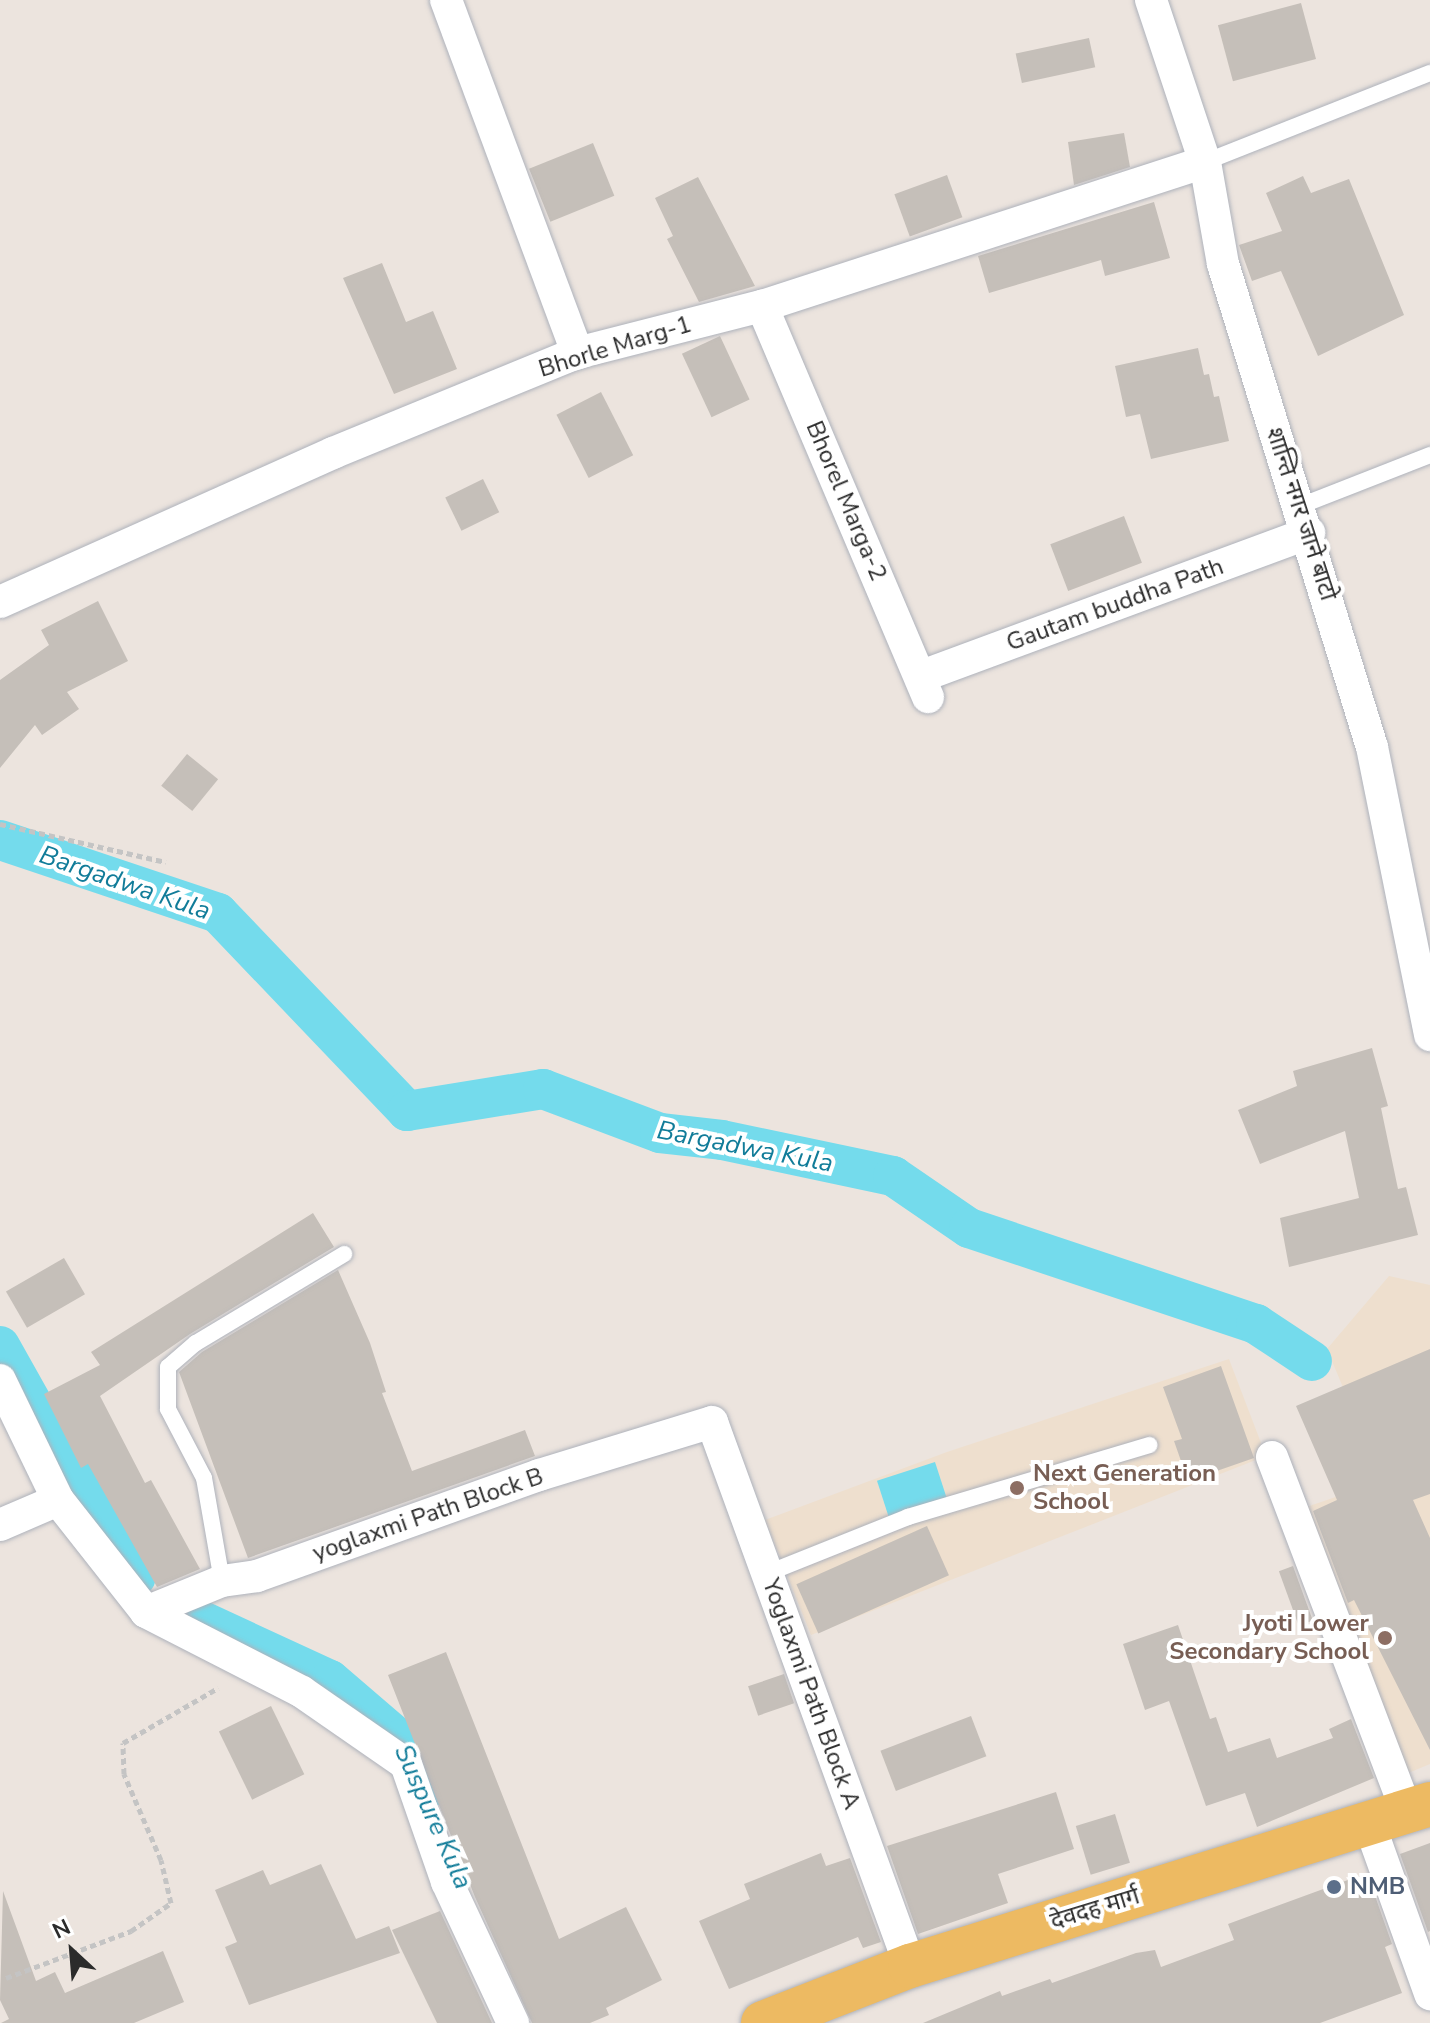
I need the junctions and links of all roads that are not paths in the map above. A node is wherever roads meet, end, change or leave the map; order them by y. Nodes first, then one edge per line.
1 (446, 0) edge
2 (1151, 0) edge
3 (1430, 73) edge
4 (1205, 162) junction
5 (762, 306) junction
6 (577, 353) junction
7 (1430, 455) edge
8 (1305, 520) junction
9 (0, 602) edge
10 (925, 687) joint
11 (1430, 1035) edge
12 (344, 1254) dead end
13 (0, 1380) edge
14 (712, 1422) joint
15 (1149, 1445) dead end
16 (1272, 1457) dead end
17 (58, 1500) junction
18 (0, 1525) edge
19 (768, 1573) junction
20 (222, 1581) junction
21 (146, 1612) junction
22 (1404, 1813) edge
23 (910, 1966) junction
24 (1430, 1994) edge
25 (513, 2023) edge
26 (763, 2023) edge

1 - 6 street
2 - 4 street, शान्ति नगर जाने बाटो
3 - 4 lane
4 - 5 street, Bhorle Marg-1
4 - 8 street, शान्ति नगर जाने बाटो
5 - 6 street, Bhorle Marg-1
5 - 10 street, Bhorel Marga-2
6 - 9 street, Bhorle Marg-1
7 - 8 lane
8 - 10 street, Gautam buddha Path
8 - 11 street, शान्ति नगर जाने बाटो
12 - 20 lane
13 - 17 street
14 - 19 street, Yoglaxmi Path Block A
14 - 20 street, yoglaxmi Path Block B
15 - 19 lane
16 - 22 street
17 - 18 street
17 - 21 street
19 - 23 street, Yoglaxmi Path Block A
20 - 21 street, yoglaxmi Path Block B
21 - 25 street
22 - 23 main road, देवदह मार्ग
22 - 24 street
23 - 26 main road, देवदह मार्ग

